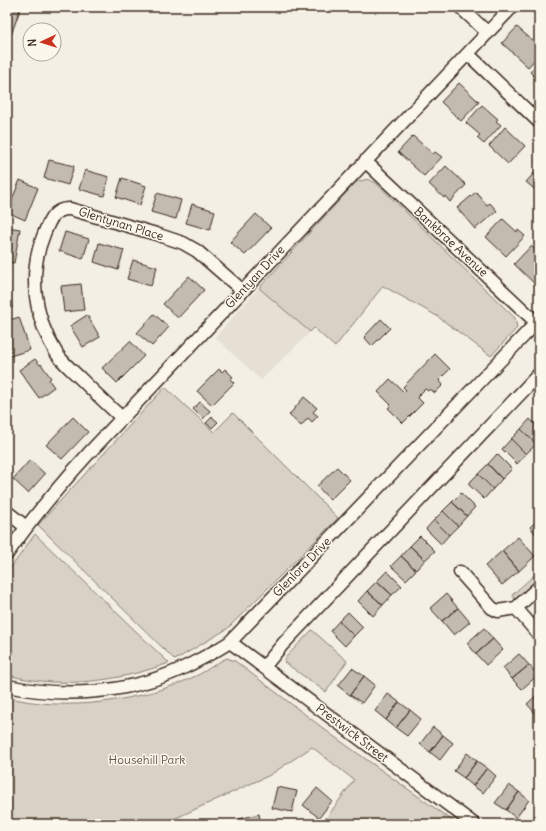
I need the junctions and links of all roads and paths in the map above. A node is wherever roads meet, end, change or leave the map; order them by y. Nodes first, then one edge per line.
1 (460, 7) edge
2 (512, 7) edge
3 (488, 33) junction
4 (468, 54) junction
5 (539, 122) edge
6 (365, 161) junction
7 (243, 291) junction
8 (538, 322) edge
9 (539, 374) edge
10 (122, 418) junction
11 (7, 512) edge
12 (26, 526) junction
13 (7, 554) edge
14 (460, 572) dead end
15 (539, 588) edge
16 (516, 608) junction
17 (539, 635) edge
18 (230, 642) junction
19 (264, 667) junction
20 (7, 686) edge
21 (474, 824) edge

1 - 3 street
2 - 3 street, Glentyan Drive
3 - 4 street, Glentyan Drive
4 - 5 street
4 - 6 street, Glentyan Drive
6 - 7 street, Glentyan Drive
6 - 8 street, Bankbrae Avenue
7 - 10 street, Glentyan Drive
7 - 10 street, Glentynan Place
8 - 18 street, Glenlora Drive
9 - 19 street
10 - 12 street, Glentyan Drive
11 - 12 street
12 - 13 street, Glentyan Drive
14 - 16 street
15 - 16 street
16 - 17 street
18 - 19 street, Prestwick Street
18 - 20 street, Glenlora Drive
19 - 21 street, Prestwick Street

